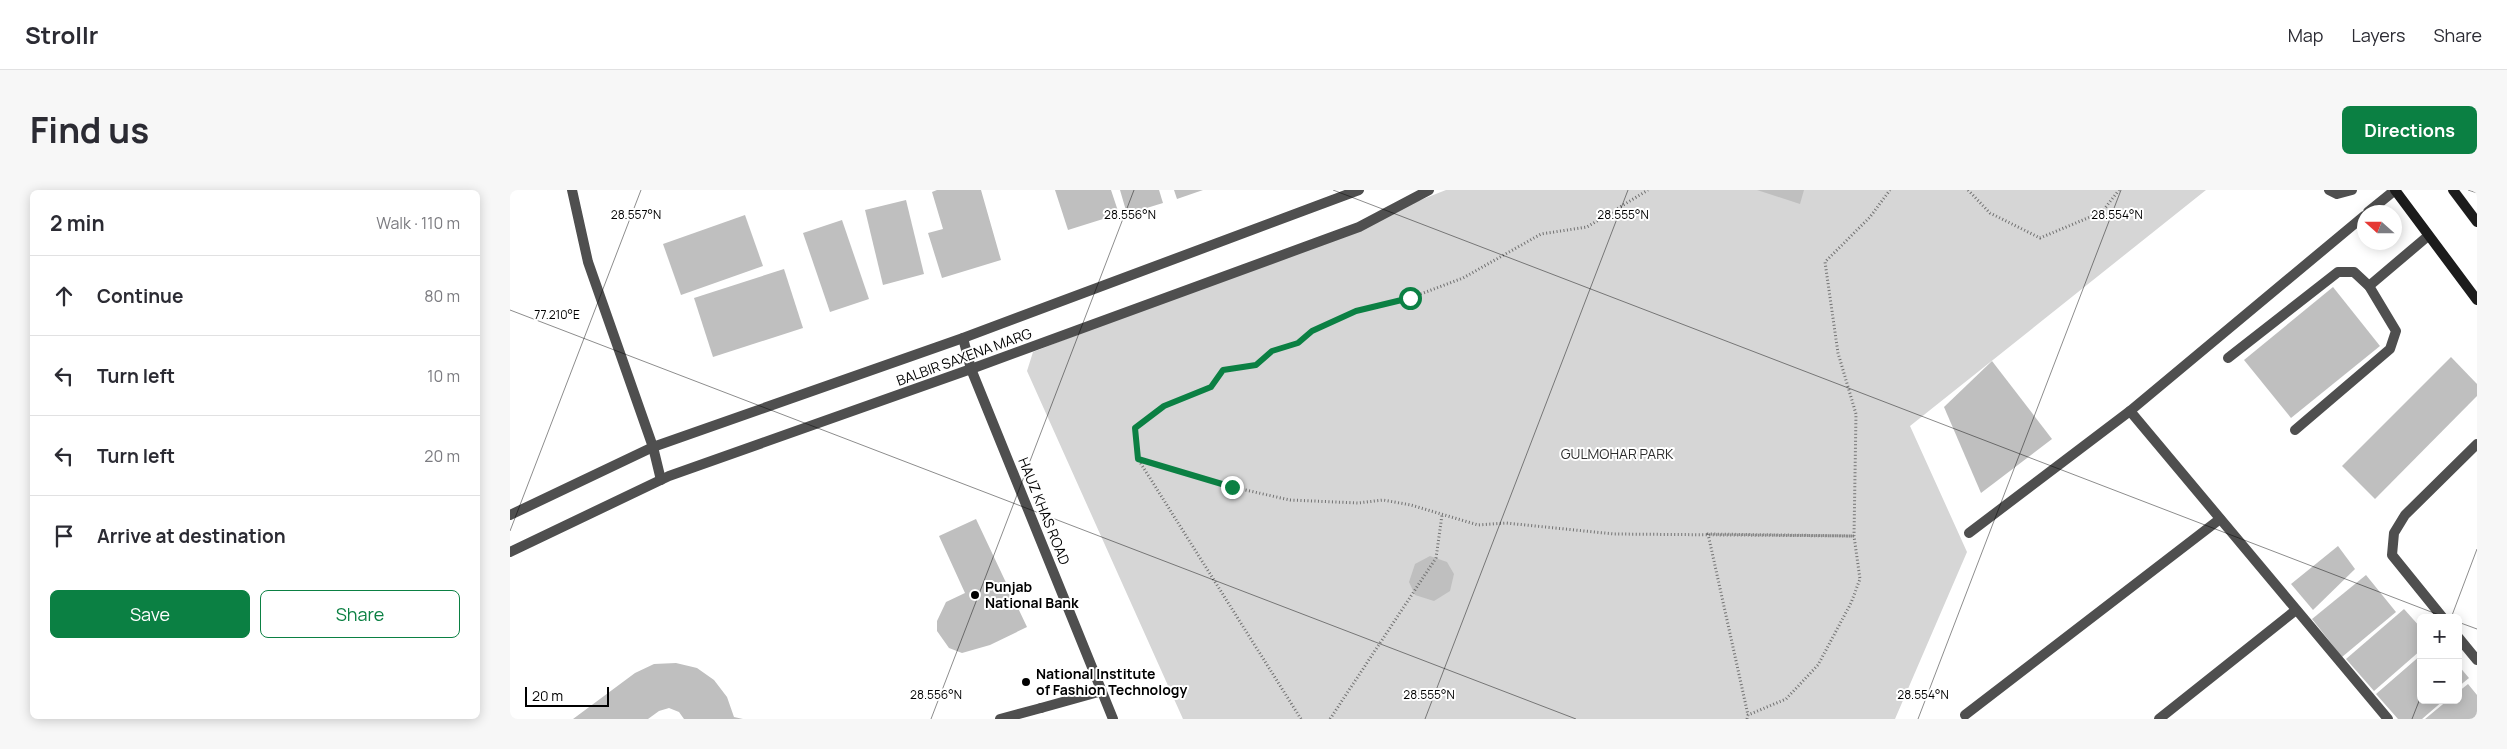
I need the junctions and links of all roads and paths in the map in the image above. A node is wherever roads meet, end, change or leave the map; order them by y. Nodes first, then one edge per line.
1 (572, 190) edge
2 (1359, 190) edge
3 (1429, 190) edge
4 (1648, 190) edge
5 (1890, 190) edge
6 (1968, 190) edge
7 (2119, 190) edge
8 (2329, 190) edge
9 (2352, 190) edge
10 (2395, 190) edge
11 (2453, 190) edge
12 (2377, 205) edge
13 (2357, 222) edge
14 (2477, 222) edge
15 (2428, 236) junction
16 (2369, 286) junction
17 (2477, 300) edge
18 (963, 338) junction
19 (2228, 358) dead end
20 (971, 369) junction
21 (2130, 411) junction
22 (2295, 430) dead end
23 (2477, 444) edge
24 (653, 446) junction
25 (1138, 459) junction
26 (661, 480) junction
27 (510, 515) edge
28 (1442, 515) junction
29 (2220, 519) junction
30 (1968, 533) dead end
31 (1708, 534) junction
32 (1854, 536) junction
33 (510, 552) edge
34 (2296, 610) junction
35 (2440, 614) edge
36 (2462, 642) edge
37 (2477, 660) edge
38 (1102, 691) junction
39 (1965, 715) dead end
40 (1747, 717) edge
41 (1000, 719) edge
42 (1113, 719) edge
43 (1301, 719) edge
44 (1330, 719) edge
45 (2159, 719) edge
46 (2388, 719) edge

1 - 24 street
2 - 18 street, BALBIR SAXENA MARG
3 - 20 street, BALBIR SAXENA MARG
4 - 25 path
5 - 32 path
6 - 7 path
8 - 9 street
10 - 12 street
10 - 15 main road
11 - 14 main road
13 - 21 street
15 - 16 street
15 - 17 main road
16 - 19 street
16 - 22 street
18 - 20 street, HAUZ KHAS ROAD
18 - 24 street, BALBIR SAXENA MARG
20 - 26 street, BALBIR SAXENA MARG
20 - 38 street, HAUZ KHAS ROAD
21 - 29 street
21 - 30 street
23 - 35 street
24 - 26 street
24 - 27 street, BALBIR SAXENA MARG
25 - 28 path
25 - 43 path
26 - 33 street, BALBIR SAXENA MARG
28 - 31 path
28 - 44 path
29 - 34 street
29 - 39 street
31 - 32 path
31 - 40 path
32 - 40 path
34 - 45 street
34 - 46 street
36 - 37 street
38 - 41 street
38 - 42 street, HAUZ KHAS ROAD

